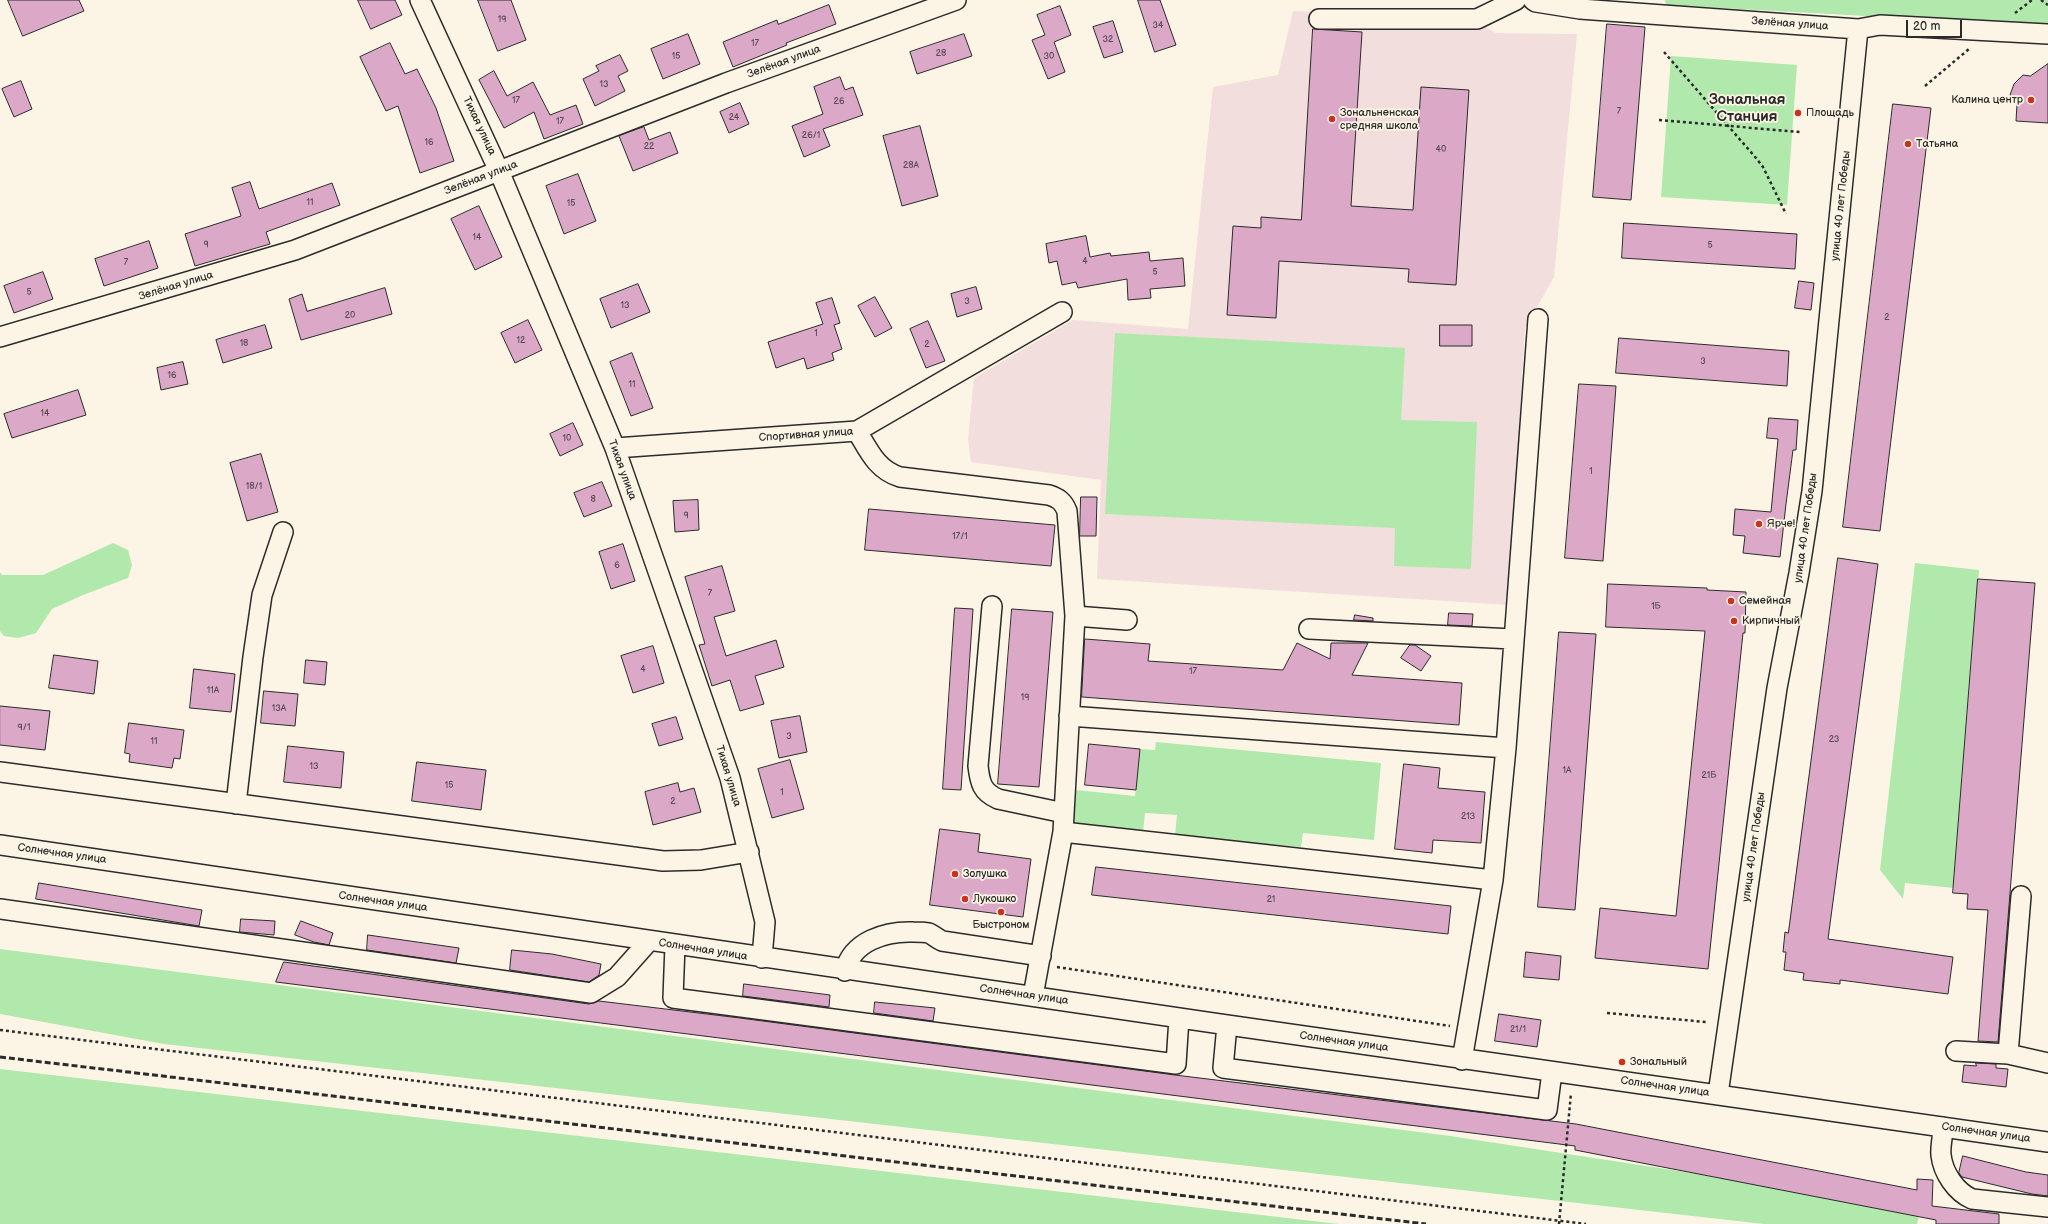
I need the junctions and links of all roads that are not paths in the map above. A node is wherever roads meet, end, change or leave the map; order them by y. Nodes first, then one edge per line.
1 (420, 0) edge
2 (956, 0) edge
3 (1516, 0) edge
4 (1533, 0) edge
5 (1319, 19) dead end
6 (1858, 29) junction
7 (2048, 34) edge
8 (499, 171) junction
9 (1062, 312) dead end
10 (1538, 319) dead end
11 (0, 337) edge
12 (857, 432) junction
13 (614, 448) junction
14 (283, 532) dead end
15 (992, 606) dead end
16 (1075, 616) junction
17 (1127, 620) dead end
18 (1310, 629) dead end
19 (1514, 639) junction
20 (1069, 716) junction
21 (1506, 748) junction
22 (0, 772) edge
23 (236, 804) junction
24 (1064, 813) junction
25 (1063, 832) junction
26 (0, 844) edge
27 (749, 852) junction
28 (1493, 880) junction
29 (2021, 896) dead end
30 (0, 908) edge
31 (649, 941) junction
32 (675, 946) junction
33 (762, 958) junction
34 (1040, 960) junction
35 (845, 971) junction
36 (1034, 996) junction
37 (1179, 1018) junction
38 (1227, 1025) junction
39 (1956, 1051) dead end
40 (2008, 1054) junction
41 (1462, 1060) junction
42 (2048, 1063) edge
43 (1552, 1072) junction
44 (1718, 1094) junction
45 (1943, 1128) junction
46 (2048, 1142) edge
47 (2048, 1207) edge

1 - 8 street, Тихая улица
2 - 8 street, Зелёная улица
3 - 5 street
4 - 6 street, Зелёная улица
6 - 7 street, Зелёная улица
6 - 44 street, улица 40 лет Победы
8 - 11 street, Зелёная улица
8 - 13 street, Тихая улица
9 - 12 street, Спортивная улица
10 - 19 street
12 - 13 street, Спортивная улица
12 - 16 street
13 - 27 street, Тихая улица
14 - 23 street
15 - 24 street
16 - 17 street
16 - 20 street
18 - 19 street
19 - 21 street
20 - 21 street
20 - 24 street
21 - 28 street
22 - 23 street
23 - 27 street
24 - 25 street
25 - 28 street
25 - 34 street
26 - 31 street, Солнечная улица
27 - 33 street, Тихая улица
28 - 41 street
29 - 40 street
30 - 31 street
31 - 32 street, Солнечная улица
32 - 33 street, Солнечная улица
32 - 37 street
33 - 35 street, Солнечная улица
34 - 35 street
34 - 36 street
35 - 36 street, Солнечная улица
36 - 37 street, Солнечная улица
37 - 38 street, Солнечная улица
38 - 41 street, Солнечная улица
38 - 43 street
39 - 40 street
40 - 42 street
41 - 43 street, Солнечная улица
43 - 44 street, Солнечная улица
44 - 45 street, Солнечная улица
45 - 46 street, Солнечная улица
45 - 47 street

